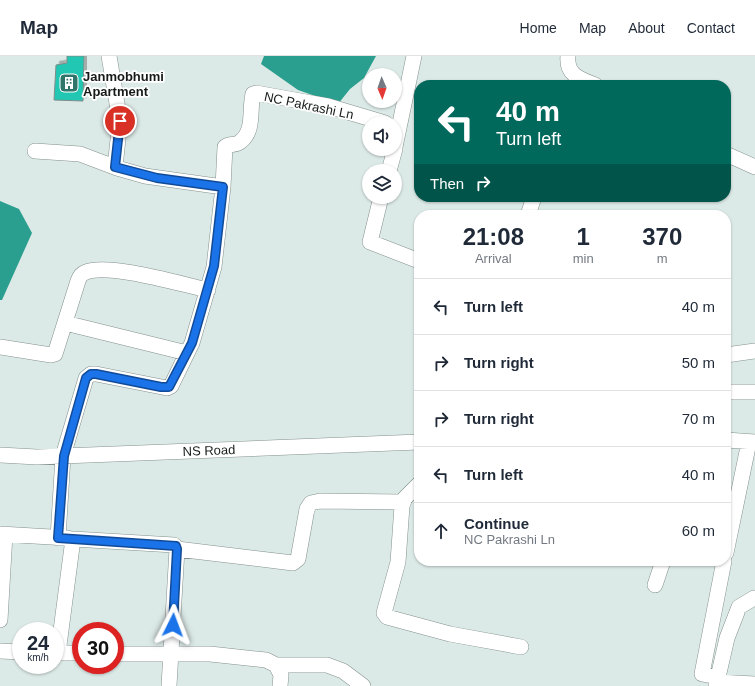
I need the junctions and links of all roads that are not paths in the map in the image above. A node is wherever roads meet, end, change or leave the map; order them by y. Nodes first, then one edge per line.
1 (109, 56) edge
2 (414, 56) edge
3 (568, 56) edge
4 (576, 80) edge
5 (362, 116) edge
6 (400, 116) edge
7 (35, 151) dead end
8 (731, 156) edge
9 (115, 167) junction
10 (754, 167) edge
11 (223, 187) junction
12 (379, 204) edge
13 (414, 259) edge
14 (208, 290) junction
15 (65, 323) junction
16 (0, 347) edge
17 (755, 350) edge
18 (187, 353) junction
19 (731, 354) edge
20 (731, 392) edge
21 (755, 392) edge
22 (731, 440) edge
23 (414, 442) edge
24 (752, 442) edge
25 (0, 455) edge
26 (64, 456) junction
27 (414, 488) edge
28 (403, 502) junction
29 (731, 532) edge
30 (3, 534) edge
31 (65, 538) junction
32 (177, 549) junction
33 (662, 566) edge
34 (723, 566) edge
35 (655, 585) dead end
36 (755, 597) edge
37 (0, 620) edge
38 (59, 622) edge
39 (521, 646) dead end
40 (0, 651) edge
41 (12, 652) edge
42 (124, 654) edge
43 (171, 655) junction
44 (276, 665) junction
45 (717, 682) edge
46 (755, 684) edge
47 (169, 686) edge
48 (280, 686) edge
49 (363, 686) edge

1 - 9 street
2 - 6 street
3 - 4 street
5 - 11 street, NC Pakrashi Ln
7 - 9 street
8 - 10 street
9 - 11 street
11 - 14 street, NC Pakrashi Ln
12 - 13 street
14 - 15 street
14 - 18 street, NC Pakrashi Ln
15 - 16 street
15 - 18 street
17 - 19 street
18 - 26 street, NC Pakrashi Ln
20 - 21 street
22 - 24 street
23 - 26 street, NS Road
24 - 29 street
25 - 26 street, NS Road
26 - 31 street
27 - 28 street
28 - 32 street
28 - 39 street
30 - 31 street
30 - 37 street
31 - 32 street
31 - 38 street
32 - 43 street
33 - 35 street
34 - 45 street
36 - 45 street
40 - 41 street
42 - 43 street
43 - 44 street
43 - 47 street
44 - 48 street
44 - 49 street
45 - 46 street

